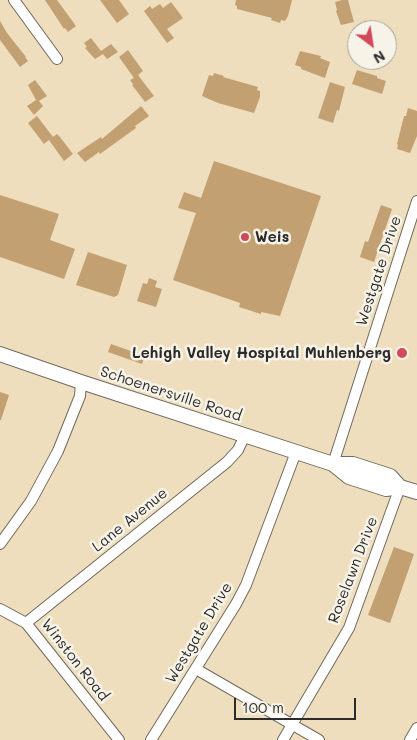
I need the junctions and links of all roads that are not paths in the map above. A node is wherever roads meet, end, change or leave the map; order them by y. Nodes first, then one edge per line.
1 (14, 0) edge
2 (57, 59) dead end
3 (417, 200) edge
4 (0, 354) edge
5 (81, 382) junction
6 (245, 435) junction
7 (296, 452) junction
8 (333, 464) junction
9 (400, 487) junction
10 (417, 492) edge
11 (0, 544) edge
12 (0, 609) edge
13 (26, 623) junction
14 (196, 669) junction
15 (292, 725) junction
16 (417, 728) edge
17 (119, 740) edge
18 (151, 740) edge
19 (283, 740) edge
20 (319, 740) edge
21 (410, 740) edge

1 - 2 street
3 - 8 street, Westgate Drive
4 - 5 main road, Schoenersville Road
5 - 6 main road, Schoenersville Road
5 - 11 street
6 - 7 main road, Schoenersville Road
6 - 13 street, Lane Avenue
7 - 8 main road, Schoenersville Road
7 - 14 street, Westgate Drive
8 - 9 main road, Schoenersville Road
9 - 10 main road, Schoenersville Road
9 - 15 street, Roselawn Drive
12 - 13 street, Winston Road
13 - 17 street, Winston Road
14 - 15 street
14 - 18 street, Westgate Drive
15 - 19 street, Roselawn Drive
15 - 20 street
16 - 21 street

